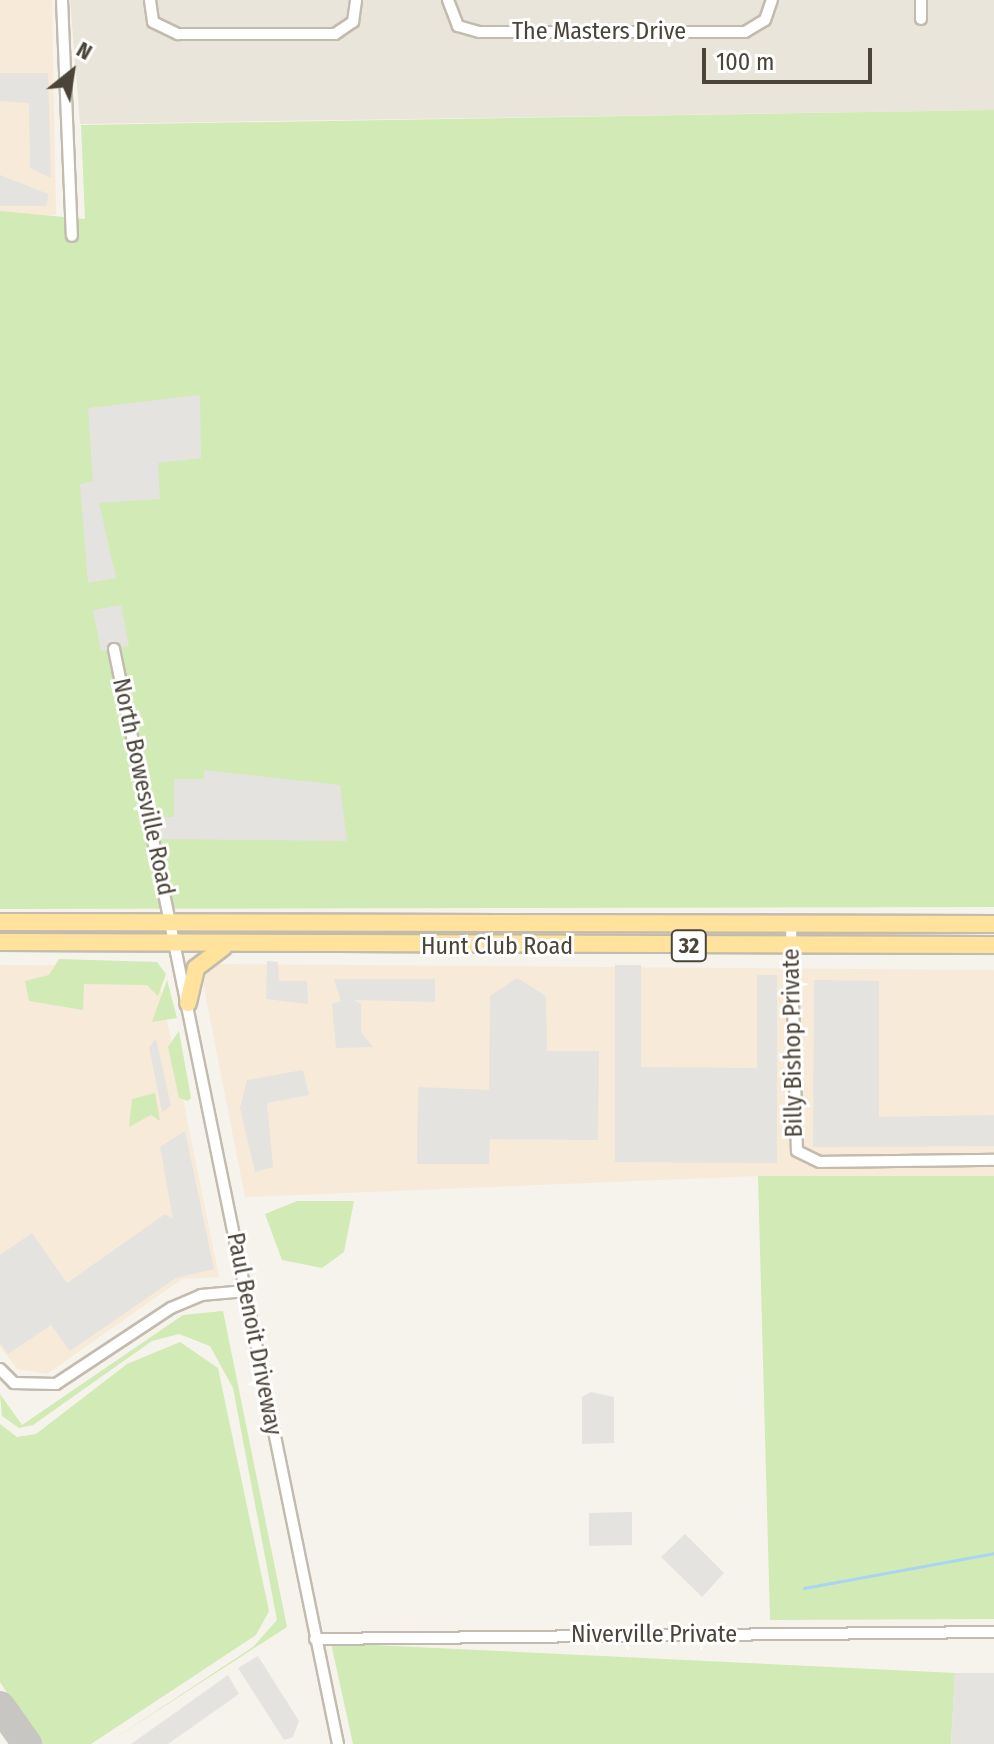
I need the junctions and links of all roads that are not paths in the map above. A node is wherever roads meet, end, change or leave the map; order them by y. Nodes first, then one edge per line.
1 (62, 0) edge
2 (150, 0) edge
3 (356, 0) edge
4 (448, 0) edge
5 (772, 0) edge
6 (921, 0) edge
7 (921, 19) dead end
8 (72, 236) dead end
9 (114, 649) dead end
10 (0, 922) edge
11 (994, 924) edge
12 (173, 925) junction
13 (791, 925) junction
14 (0, 942) edge
15 (176, 944) junction
16 (994, 945) edge
17 (227, 946) junction
18 (792, 946) junction
19 (188, 1003) junction
20 (994, 1160) edge
21 (246, 1291) junction
22 (0, 1369) edge
23 (994, 1632) edge
24 (315, 1639) junction
25 (338, 1744) edge

1 - 8 street
2 - 3 street
4 - 5 street, The Masters Drive
6 - 7 street
9 - 12 street, North Bowesville Road
10 - 12 main road, Hunt Club Road / 32
11 - 13 main road, Hunt Club Road / 32
12 - 13 main road, Hunt Club Road / 32
12 - 15 street, Paul Benoit Driveway
13 - 18 street, Billy Bishop Private
14 - 15 main road, Hunt Club Road / 32
15 - 17 main road, Hunt Club Road / 32
15 - 19 street, Paul Benoit Driveway
16 - 18 main road, Hunt Club Road / 32
17 - 18 main road, Hunt Club Road / 32
17 - 19 main road
18 - 20 street, Billy Bishop Private
19 - 21 street, Paul Benoit Driveway
21 - 22 street
21 - 24 street, Paul Benoit Driveway
23 - 24 street, Niverville Private
24 - 25 street, Paul Benoit Driveway

